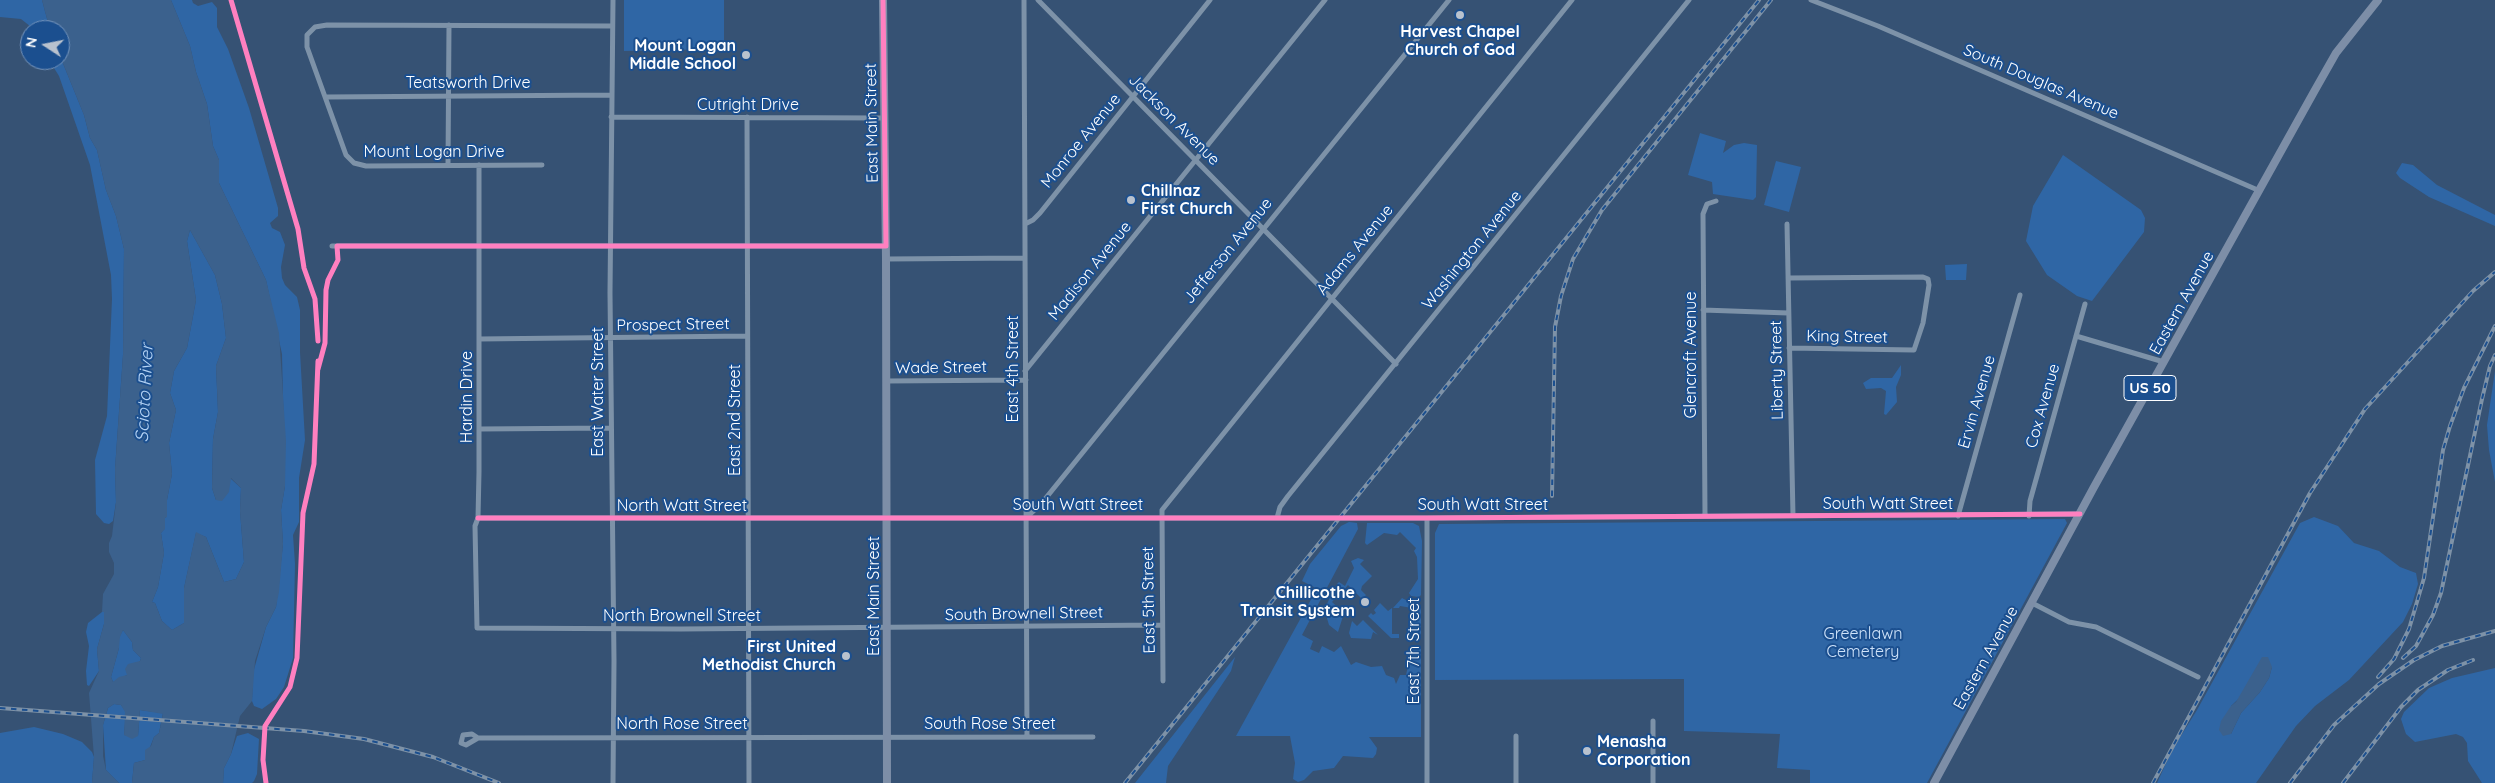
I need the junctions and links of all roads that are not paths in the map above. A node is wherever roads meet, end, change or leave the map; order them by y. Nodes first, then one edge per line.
1 (612, 0) edge
2 (883, 0) edge
3 (1024, 0) edge
4 (1038, 0) edge
5 (1210, 0) edge
6 (1325, 0) edge
7 (1449, 0) edge
8 (1572, 0) edge
9 (1689, 0) edge
10 (1811, 0) edge
11 (2378, 0) edge
12 (449, 24) junction
13 (612, 26) junction
14 (611, 95) junction
15 (448, 96) junction
16 (1134, 96) junction
17 (326, 97) junction
18 (611, 117) junction
19 (747, 117) junction
20 (885, 118) junction
21 (1196, 160) junction
22 (448, 165) junction
23 (479, 165) junction
24 (542, 165) dead end
25 (2260, 190) junction
26 (1716, 201) dead end
27 (1025, 224) junction
28 (1787, 224) dead end
29 (1263, 228) junction
30 (332, 246) dead end
31 (886, 246) junction
32 (479, 248) junction
33 (611, 248) junction
34 (747, 248) junction
35 (1025, 258) junction
36 (886, 259) junction
37 (1788, 278) junction
38 (2020, 295) dead end
39 (1333, 298) junction
40 (2085, 304) dead end
41 (1703, 310) junction
42 (1788, 313) junction
43 (747, 336) junction
44 (2076, 336) junction
45 (611, 338) junction
46 (479, 339) junction
47 (1789, 348) junction
48 (2164, 362) junction
49 (1396, 364) junction
50 (1026, 371) junction
51 (1026, 380) junction
52 (886, 382) junction
53 (611, 428) junction
54 (479, 429) junction
55 (2080, 514) junction
56 (1705, 516) junction
57 (1793, 516) junction
58 (1958, 516) junction
59 (2029, 516) junction
60 (1026, 517) junction
61 (478, 518) junction
62 (612, 518) junction
63 (748, 518) junction
64 (886, 518) junction
65 (1161, 518) junction
66 (1277, 518) junction
67 (1427, 518) junction
68 (2032, 603) junction
69 (1026, 625) junction
70 (1162, 625) junction
71 (887, 627) junction
72 (477, 628) joint
73 (613, 628) junction
74 (748, 629) junction
75 (2198, 677) dead end
76 (1163, 681) dead end
77 (1653, 721) dead end
78 (613, 736) junction
79 (887, 736) junction
80 (1516, 736) dead end
81 (1026, 737) junction
82 (1093, 737) dead end
83 (478, 738) dead end
84 (748, 738) junction
85 (612, 783) edge
86 (749, 783) edge
87 (887, 783) edge
88 (1427, 783) edge
89 (1516, 783) edge
90 (1653, 783) edge
91 (1934, 783) edge

1 - 13 street, East Water Street
2 - 20 main road, East Main Street
3 - 27 street, East 4th Street
4 - 16 street, Jackson Avenue
5 - 16 street, Monroe Avenue
6 - 21 street, Madison Avenue
7 - 29 street, Jefferson Avenue
8 - 39 street, Adams Avenue
9 - 49 street, Washington Avenue
10 - 25 street, South Douglas Avenue
11 - 25 main road, Eastern Avenue / US 50
12 - 13 street, Mount Logan Drive
12 - 15 street
12 - 17 street, Mount Logan Drive
13 - 14 street, East Water Street
14 - 15 street, Teatsworth Drive
14 - 18 street, East Water Street
15 - 17 street, Teatsworth Drive
15 - 22 street
16 - 21 street, Jackson Avenue
16 - 27 street, Monroe Avenue
17 - 22 street, Mount Logan Drive
18 - 19 street, Cutright Drive
18 - 33 street, East Water Street
19 - 20 street, Cutright Drive
19 - 34 street, East 2nd Street
20 - 31 main road, East Main Street
21 - 29 street, Jackson Avenue
21 - 50 street, Madison Avenue
22 - 23 street, Mount Logan Drive
23 - 24 street, Mount Logan Drive
23 - 32 street, Hardin Drive
25 - 48 main road, Eastern Avenue / US 50
26 - 41 street, Glencroft Avenue
27 - 35 street, East 4th Street
28 - 37 street, Liberty Street
29 - 39 street, Jackson Avenue
29 - 60 street, Jefferson Avenue
30 - 32 street
31 - 34 street
31 - 36 main road, East Main Street
32 - 33 street
32 - 46 street, Hardin Drive
33 - 34 street
33 - 45 street, East Water Street
34 - 43 street, East 2nd Street
35 - 36 street
35 - 50 street, East 4th Street
36 - 52 main road, East Main Street
37 - 42 street, Liberty Street
37 - 47 street, King Street
38 - 58 street, Ervin Avenue
39 - 49 street, Jackson Avenue
39 - 65 street, Adams Avenue
40 - 44 street, Cox Avenue
41 - 42 street
41 - 56 street, Glencroft Avenue
42 - 47 street, Liberty Street
43 - 45 street, Prospect Street
43 - 63 street, East 2nd Street
44 - 48 street
44 - 59 street, Cox Avenue
45 - 46 street, Prospect Street
45 - 53 street, East Water Street
46 - 54 street, Hardin Drive
47 - 57 street, Liberty Street
48 - 55 main road, Eastern Avenue / US 50
49 - 66 street, Washington Avenue
50 - 51 street, East 4th Street
51 - 52 street, Wade Street
51 - 60 street, East 4th Street
52 - 64 main road, East Main Street
53 - 54 street
53 - 62 street, East Water Street
54 - 61 street, Hardin Drive
55 - 59 street, South Watt Street
55 - 68 main road, Eastern Avenue / US 50
56 - 57 street, South Watt Street
56 - 67 street, South Watt Street
57 - 58 street, South Watt Street
58 - 59 street, South Watt Street
60 - 64 street, South Watt Street
60 - 65 street, South Watt Street
60 - 69 street, East 4th Street
61 - 62 street, North Watt Street
61 - 72 street, Hardin Drive
62 - 63 street, North Watt Street
62 - 73 street, East Water Street
63 - 64 street, North Watt Street
63 - 74 street, East 2nd Street
64 - 71 main road, East Main Street
65 - 66 street, South Watt Street
65 - 70 street, East 5th Street
66 - 67 street, South Watt Street
67 - 88 street, East 7th Street
68 - 75 street
68 - 91 main road, Eastern Avenue / US 50
69 - 70 street, South Brownell Street
69 - 71 street, South Brownell Street
69 - 81 street, East 4th Street
70 - 76 street, East 5th Street
71 - 74 street, North Brownell Street
71 - 79 main road, East Main Street
72 - 73 street, North Brownell Street
73 - 74 street, North Brownell Street
73 - 78 street, East Water Street
74 - 84 street, East 2nd Street
77 - 90 street
78 - 83 street, North Rose Street
78 - 84 street, North Rose Street
78 - 85 street, East Water Street
79 - 81 street, South Rose Street
79 - 84 street, North Rose Street
79 - 87 main road, East Main Street
80 - 89 street
81 - 82 street, South Rose Street
84 - 86 street, East 2nd Street

